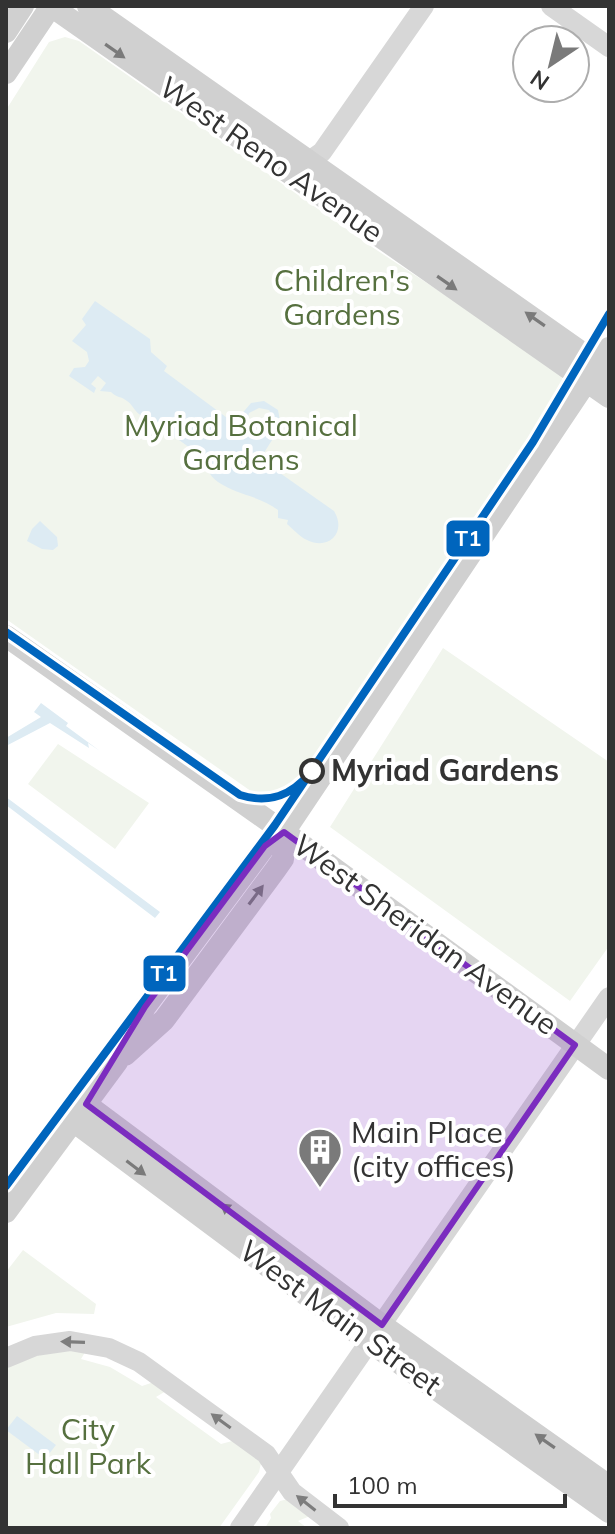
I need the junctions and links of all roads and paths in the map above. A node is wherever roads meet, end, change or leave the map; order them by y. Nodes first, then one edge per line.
1 (23, 6) edge
2 (51, 6) edge
3 (88, 6) edge
4 (424, 6) edge
5 (551, 6) edge
6 (6, 32) edge
7 (609, 47) edge
8 (6, 73) edge
9 (301, 168) junction
10 (601, 366) edge
11 (609, 397) edge
12 (6, 636) edge
13 (284, 832) junction
14 (609, 997) edge
15 (575, 1045) junction
16 (609, 1069) edge
17 (80, 1113) junction
18 (6, 1212) edge
19 (376, 1334) junction
20 (6, 1358) edge
21 (278, 1472) junction
22 (609, 1486) edge
23 (609, 1512) edge
24 (240, 1528) edge
25 (339, 1528) edge

1 - 6 main road
2 - 8 main road
2 -> 9 main road, West Reno Avenue
3 - 9 main road, West Reno Avenue
4 - 9 street
5 - 7 street
9 - 10 main road, West Reno Avenue
10 - 11 main road, West Reno Avenue
10 - 13 main road
12 - 13 main road, West Sheridan Avenue
13 - 15 main road, West Sheridan Avenue
13 - 17 main road
14 - 15 street
15 - 16 main road, West Sheridan Avenue
15 - 19 street
17 - 18 main road
17 - 19 main road, West Main Street
19 - 21 street
22 -> 19 main road, West Main Street
19 - 23 main road, West Main Street
21 -> 20 street
21 - 24 street
25 -> 21 street

